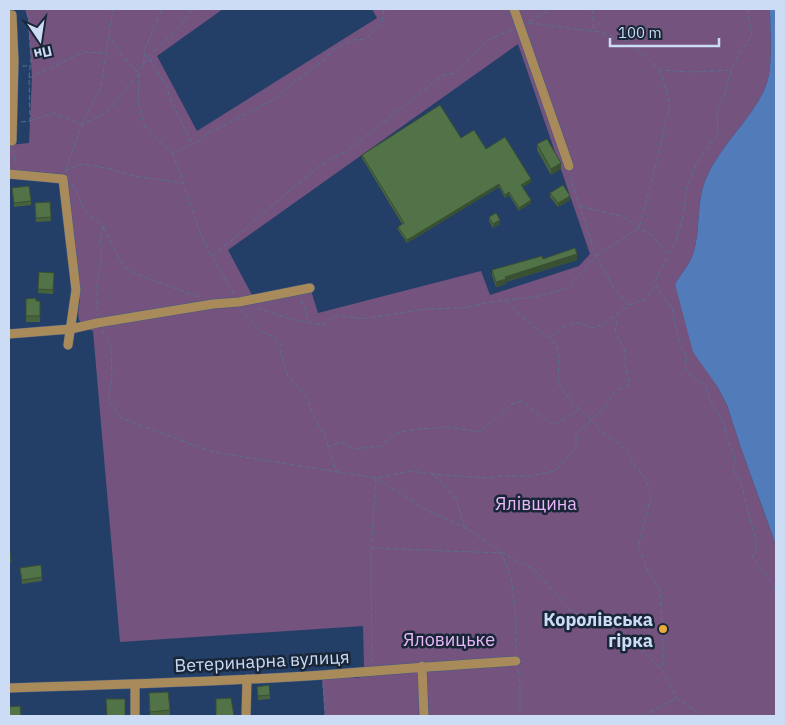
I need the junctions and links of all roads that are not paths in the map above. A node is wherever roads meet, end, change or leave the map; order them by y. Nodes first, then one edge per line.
1 (514, 9) edge
2 (9, 15) edge
3 (11, 48) edge
4 (10, 141) edge
5 (569, 166) dead end
6 (13, 175) edge
7 (310, 288) dead end
8 (71, 329) junction
9 (9, 334) edge
10 (68, 345) dead end
11 (516, 661) road end
12 (422, 666) junction
13 (247, 679) junction
14 (135, 685) junction
15 (9, 688) edge
16 (135, 716) edge
17 (246, 716) edge
18 (424, 716) edge

1 - 5 street
2 - 3 street
3 - 4 street
6 - 8 street
7 - 8 street
8 - 9 street
8 - 10 street
11 - 12 street, Ветеринарна вулиця
12 - 13 street, Ветеринарна вулиця
12 - 18 street
13 - 14 street, Ветеринарна вулиця
13 - 17 street
14 - 15 street, Ветеринарна вулиця
14 - 16 street

